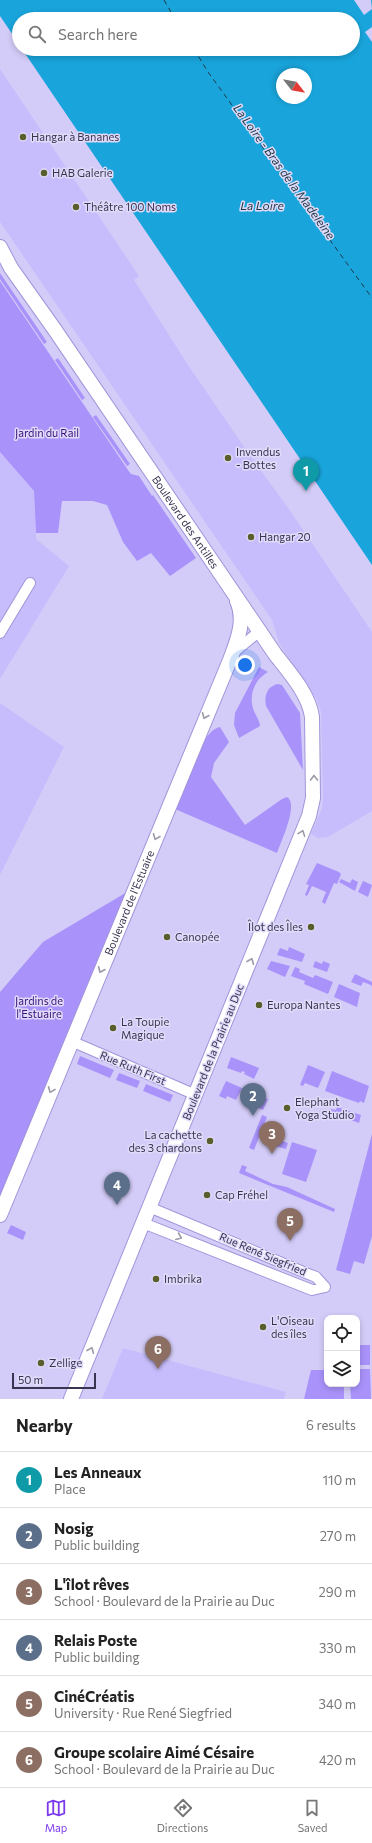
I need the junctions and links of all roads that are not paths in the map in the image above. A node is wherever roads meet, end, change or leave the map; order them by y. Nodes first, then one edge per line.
1 (0, 247) edge
2 (30, 583) dead end
3 (231, 588) junction
4 (0, 633) edge
5 (262, 635) junction
6 (232, 654) junction
7 (309, 816) joint
8 (71, 1041) junction
9 (196, 1095) junction
10 (150, 1207) junction
11 (0, 1214) edge
12 (143, 1223) junction
13 (238, 1243) junction
14 (231, 1258) junction
15 (295, 1268) junction
16 (290, 1281) junction
17 (70, 1399) edge

1 - 3 main road, Boulevard des Antilles
2 - 4 street
3 - 5 main road, Boulevard des Antilles
3 - 6 main road, Boulevard de l'Estuaire
5 - 6 street
7 -> 5 main road, Boulevard des Antilles
6 -> 8 main road, Boulevard de l'Estuaire
9 -> 7 main road, Boulevard de la Prairie au Duc
8 - 9 street, Rue Ruth First
8 -> 11 main road, Boulevard de l'Estuaire
9 - 10 main road, Boulevard de la Prairie au Duc
10 - 12 main road, Boulevard de la Prairie au Duc
10 - 13 street, Rue René Siegfried
12 -> 14 street, Rue René Siegfried
17 -> 12 main road, Boulevard de la Prairie au Duc
13 - 14 street
13 - 15 street, Rue René Siegfried
14 - 16 street, Rue René Siegfried
15 - 16 street
15 - 16 street, Rue René Siegfried

